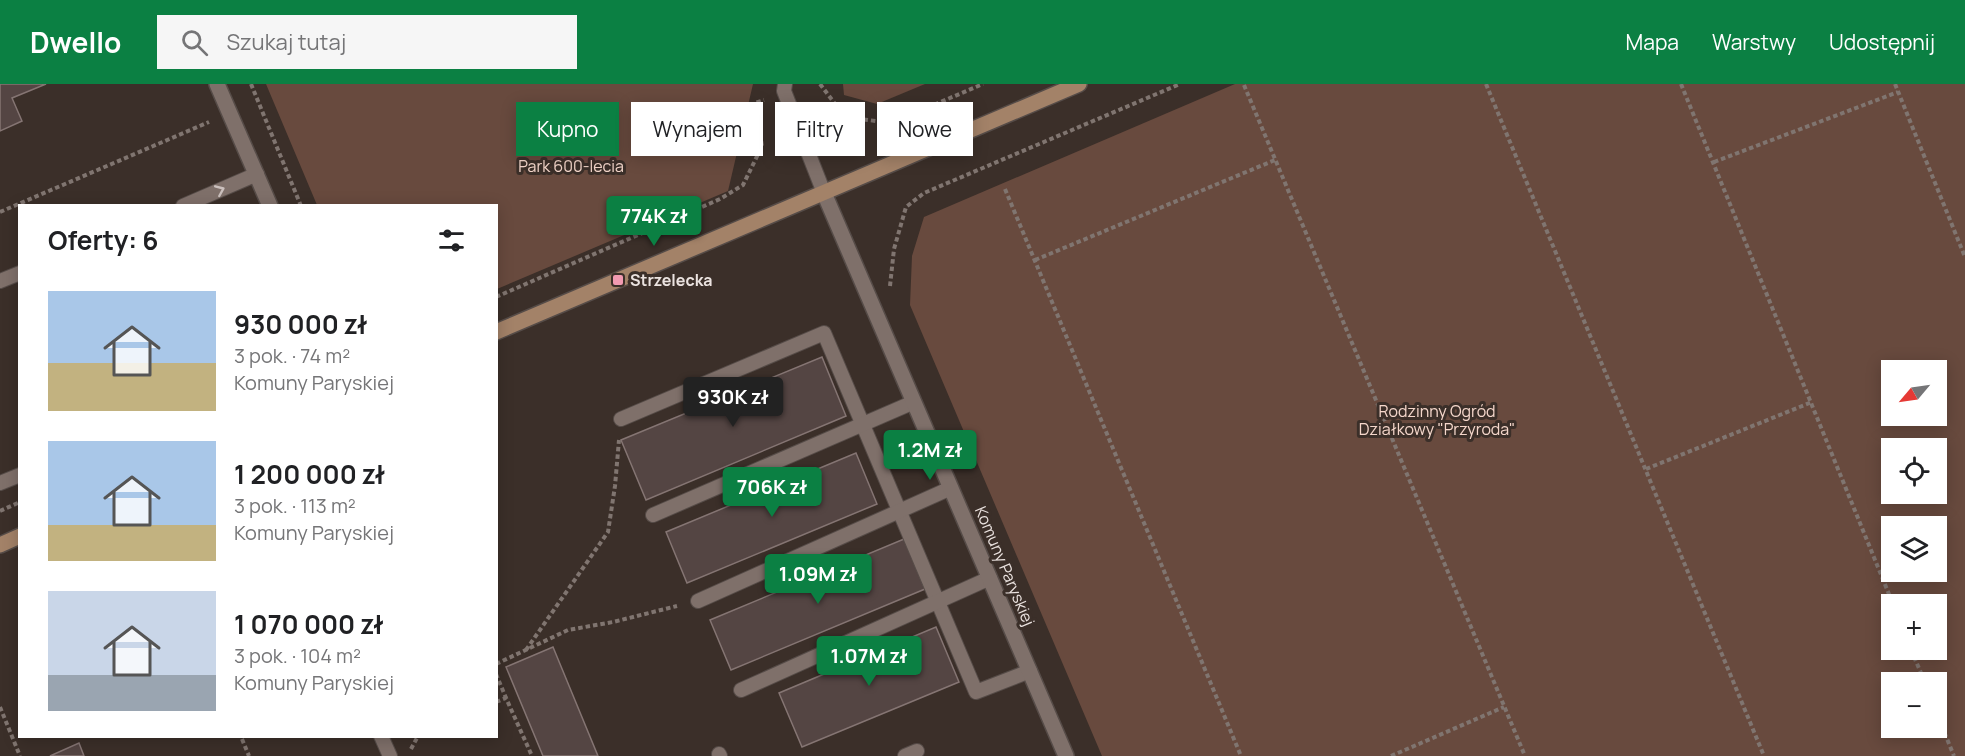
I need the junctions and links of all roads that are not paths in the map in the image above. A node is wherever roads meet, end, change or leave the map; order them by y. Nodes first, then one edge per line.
1 (217, 84) edge
2 (1079, 84) edge
3 (785, 88) edge
4 (256, 174) junction
5 (824, 193) junction
6 (187, 204) edge
7 (269, 204) edge
8 (18, 274) edge
9 (0, 281) edge
10 (498, 332) edge
11 (914, 402) junction
12 (621, 419) road end
13 (863, 425) junction
14 (18, 476) edge
15 (0, 483) edge
16 (951, 488) junction
17 (900, 511) junction
18 (653, 515) dead end
19 (18, 537) edge
20 (0, 545) edge
21 (990, 578) junction
22 (698, 601) road end
23 (938, 601) junction
24 (1030, 671) junction
25 (741, 690) dead end
26 (382, 738) edge
27 (390, 756) edge
28 (1066, 756) edge

1 - 4 street
2 - 5 street
3 - 5 lane
6 -> 4 lane
4 - 7 street
5 - 10 street
5 - 11 street, Komuny Paryskiej
8 - 9 lane
11 - 13 lane
11 - 16 street, Komuny Paryskiej
12 - 13 lane
13 - 17 lane
13 - 18 lane
14 - 15 lane
16 - 17 lane
16 - 21 street, Komuny Paryskiej
17 - 22 lane
17 - 23 lane
19 - 20 street
21 - 23 lane
21 - 24 street, Komuny Paryskiej
23 - 24 lane
23 - 25 lane
24 - 28 street, Komuny Paryskiej
26 - 27 lane

